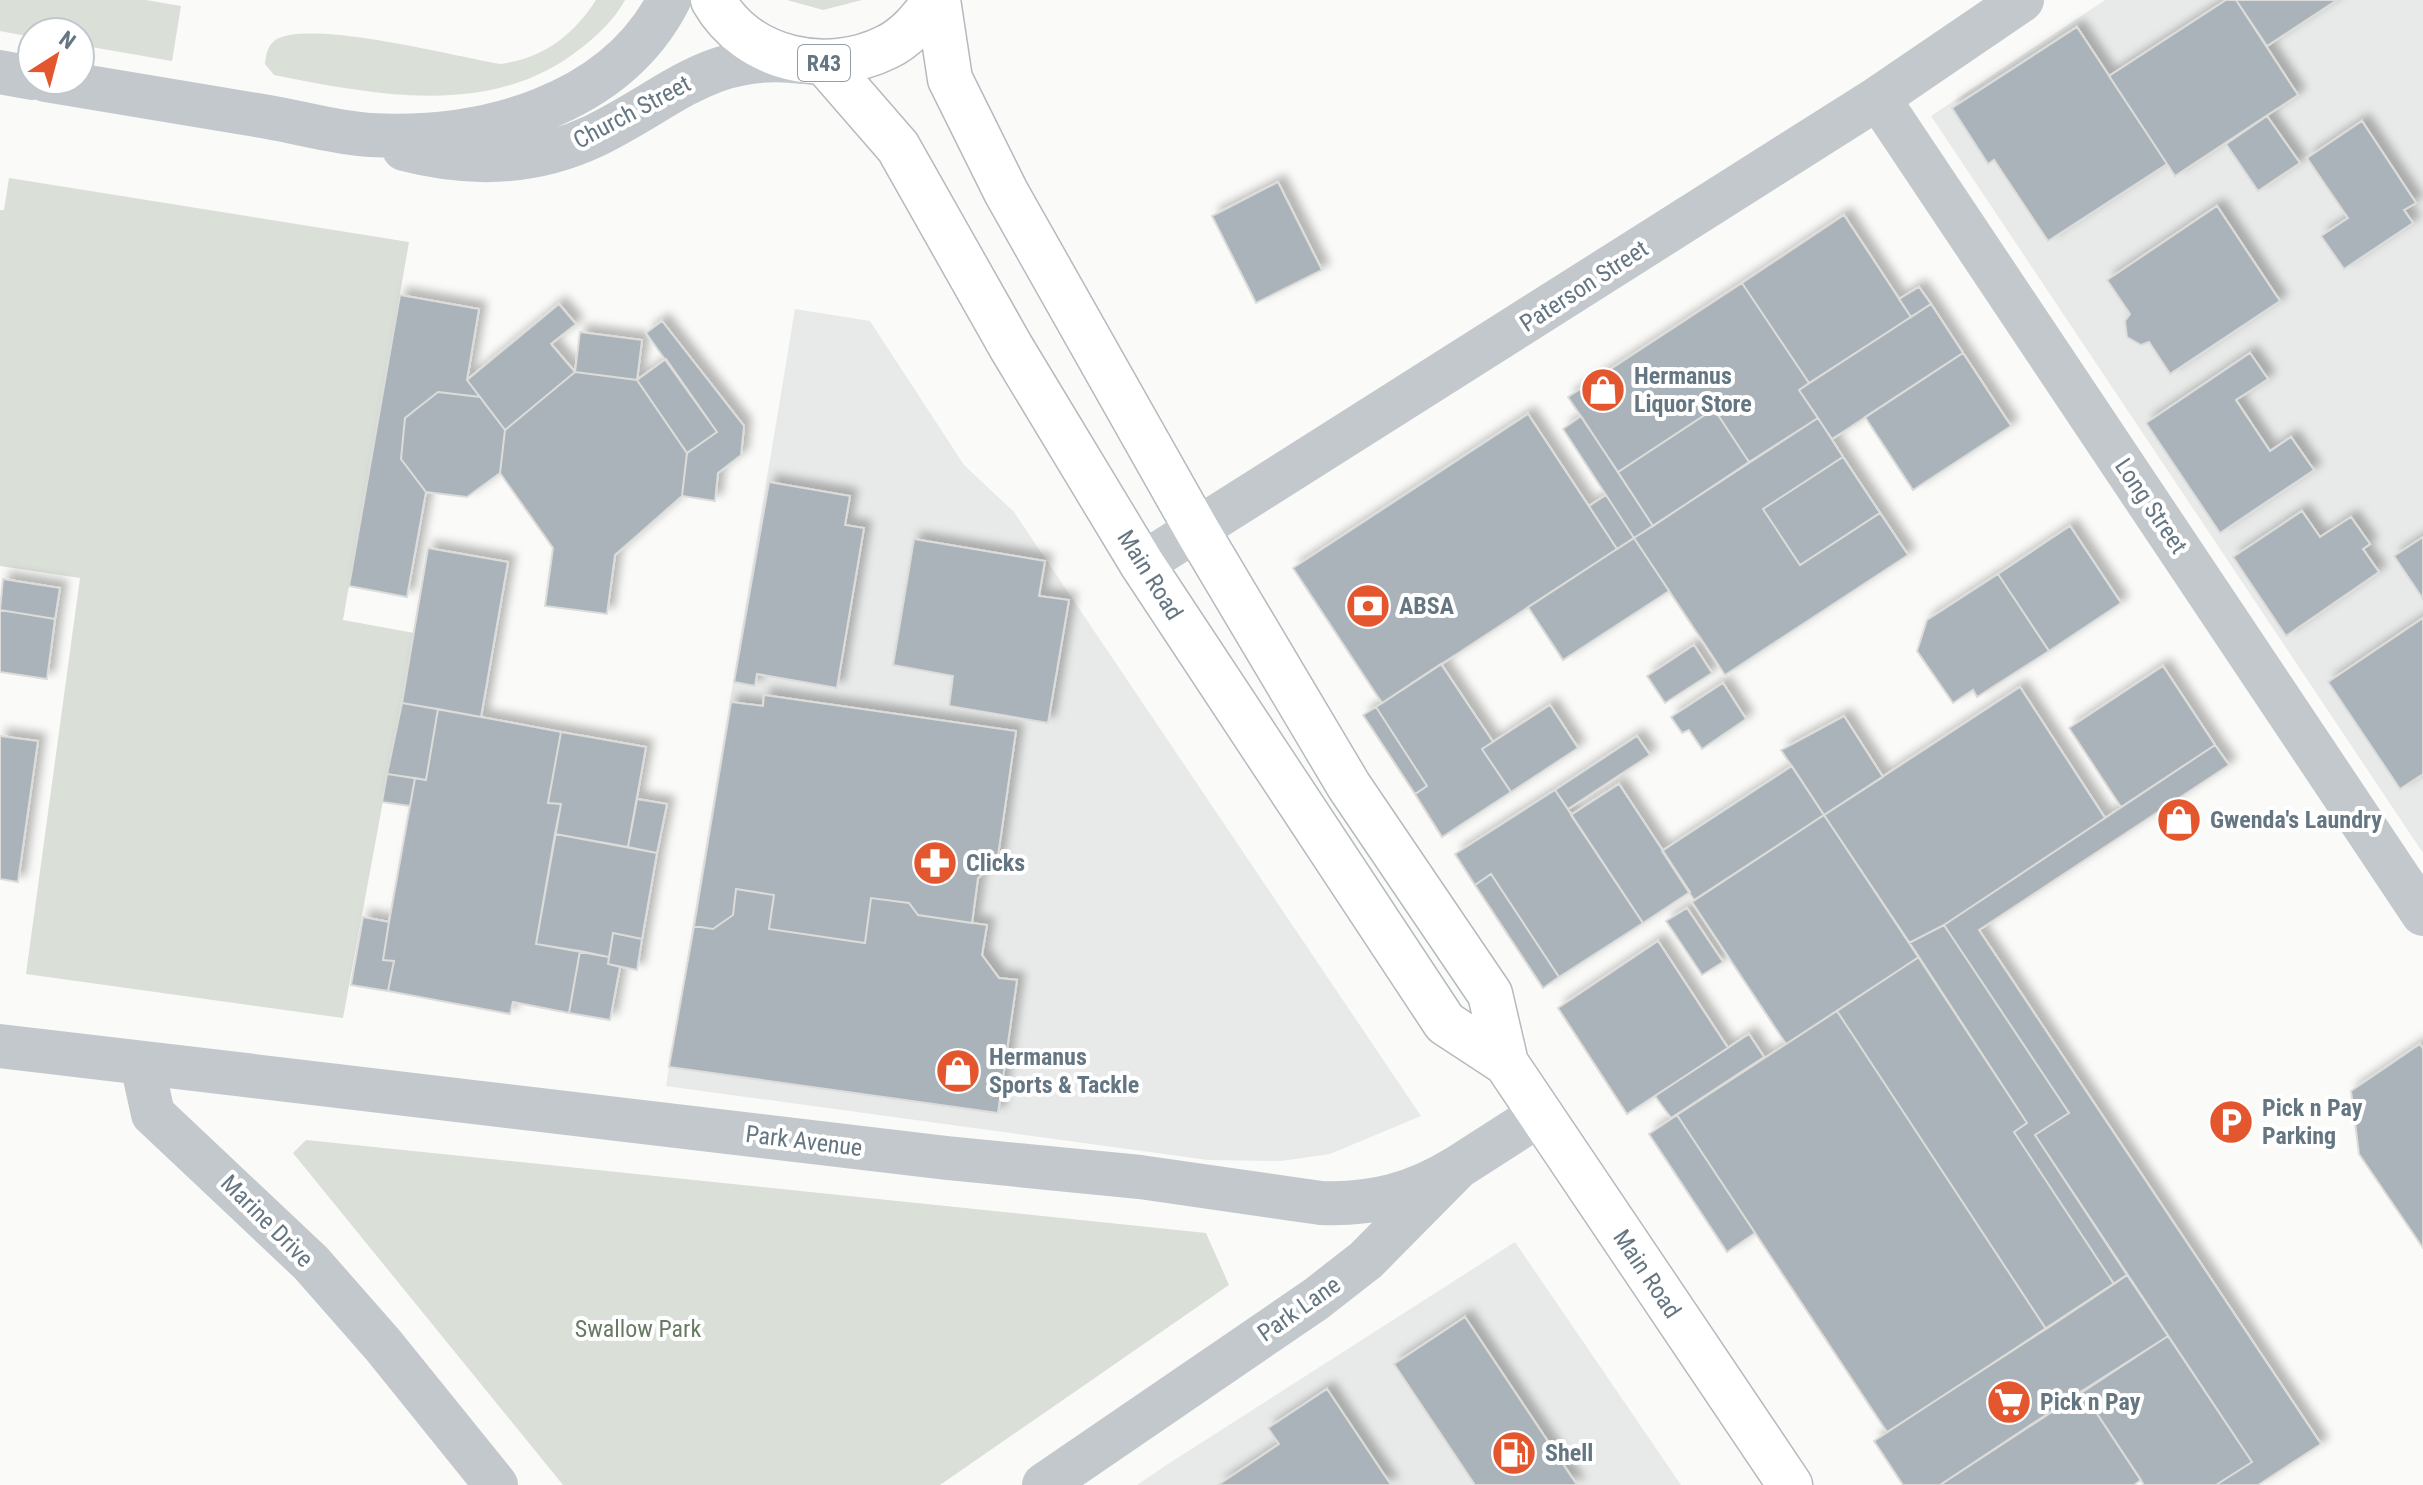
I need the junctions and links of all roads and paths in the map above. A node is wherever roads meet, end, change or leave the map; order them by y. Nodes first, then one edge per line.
1 (669, 0) edge
2 (713, 0) edge
3 (937, 0) edge
4 (2022, 0) edge
5 (814, 62) junction
6 (96, 89) edge
7 (1878, 98) junction
8 (368, 135) junction
9 (1198, 532) junction
10 (1142, 564) junction
11 (2423, 914) edge
12 (0, 1046) edge
13 (1506, 1063) junction
14 (142, 1064) junction
15 (1539, 1115) junction
16 (1458, 1167) junction
17 (496, 1485) edge
18 (1044, 1485) edge
19 (1790, 1485) edge

1 - 8 street, Church Street
2 - 5 main road, Main Road / R43
3 - 5 main road, Main Road / R43
3 - 9 main road, Main Road
4 - 7 street, Paterson Street
5 - 8 street, Church Street
5 - 10 main road, Main Road
6 - 8 street, Church Street
7 - 9 street, Paterson Street
7 - 11 street, Long Street
9 - 10 street, Paterson Street
9 - 13 main road, Main Road
10 - 13 main road, Main Road
12 - 14 street
13 - 15 main road, Main Road
14 - 16 street, Park Avenue
14 - 17 street, Marine Drive
15 - 16 street, Park Lane
15 - 19 main road, Main Road
16 - 18 street, Park Lane

